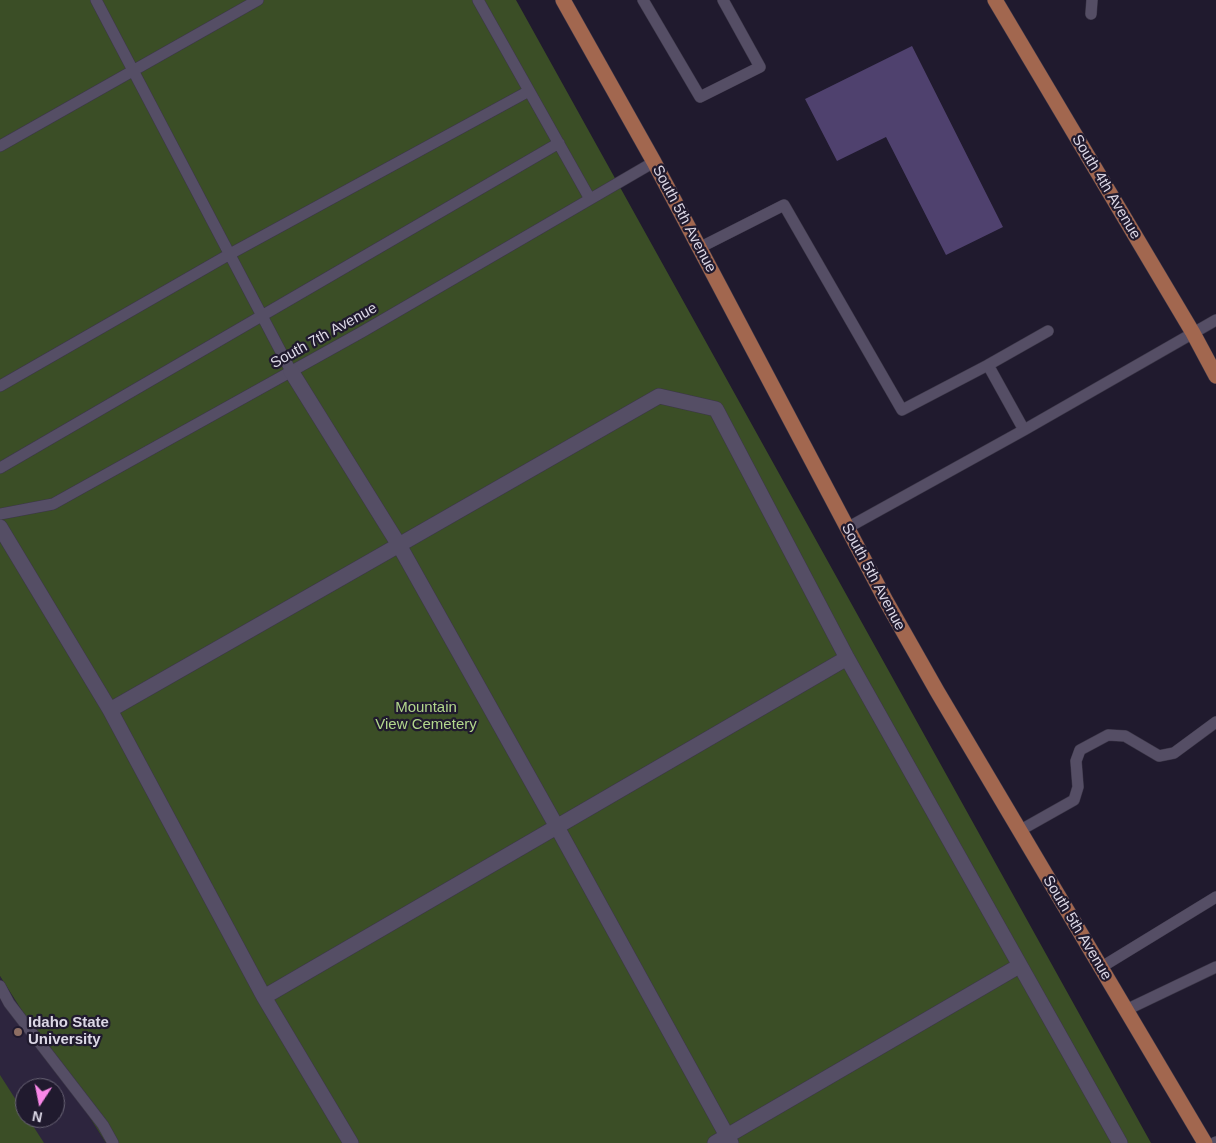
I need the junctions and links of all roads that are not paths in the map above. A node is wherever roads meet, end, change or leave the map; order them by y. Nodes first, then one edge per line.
1 (96, 0) edge
2 (258, 0) edge
3 (478, 0) edge
4 (563, 0) edge
5 (643, 0) edge
6 (723, 0) edge
7 (995, 0) edge
8 (1092, 0) edge
9 (1091, 14) dead end
10 (133, 71) junction
11 (529, 91) junction
12 (559, 143) junction
13 (0, 146) edge
14 (654, 162) junction
15 (590, 199) junction
16 (699, 248) junction
17 (230, 254) junction
18 (262, 316) junction
19 (1216, 320) edge
20 (1048, 331) dead end
21 (1193, 333) junction
22 (988, 365) junction
23 (291, 371) junction
24 (1216, 376) edge
25 (0, 386) edge
26 (1024, 430) junction
27 (0, 468) edge
28 (0, 514) edge
29 (0, 527) edge
30 (847, 528) junction
31 (399, 546) junction
32 (848, 658) junction
33 (110, 710) junction
34 (1216, 722) edge
35 (557, 827) junction
36 (1020, 831) junction
37 (1216, 897) edge
38 (1019, 966) junction
39 (1216, 967) edge
40 (1100, 968) junction
41 (0, 986) edge
42 (264, 996) junction
43 (1126, 1010) junction
44 (724, 1141) edge
45 (112, 1143) edge
46 (351, 1143) edge
47 (1120, 1143) edge
48 (1205, 1143) edge

1 - 10 lane
2 - 10 lane
3 - 11 lane
4 - 14 main road, South 5th Avenue
5 - 6 lane
7 - 21 main road, South 4th Avenue
8 - 9 lane
10 - 13 lane
10 - 17 lane
11 - 12 lane
11 - 17 lane
12 - 15 lane
12 - 18 lane
14 - 15 lane, South 7th Avenue
14 - 16 main road, South 5th Avenue
15 - 23 lane, South 7th Avenue
16 - 22 lane
16 - 30 main road, South 5th Avenue
17 - 18 lane
17 - 25 lane
18 - 23 lane
18 - 27 lane
19 - 21 lane
20 - 22 lane
21 - 24 main road, South 4th Avenue
21 - 26 lane
22 - 26 lane
23 - 28 lane, South 7th Avenue
23 - 31 street
26 - 30 lane
29 - 33 street
30 - 36 main road, South 5th Avenue
31 - 32 street
31 - 33 street
31 - 35 street
32 - 35 street
32 - 38 street
33 - 42 street
34 - 36 lane
35 - 42 street
35 - 44 street
36 - 40 main road, South 5th Avenue
37 - 40 lane
38 - 44 street
38 - 47 street
39 - 43 lane
40 - 43 main road, South 5th Avenue
41 - 45 lane
42 - 46 street
43 - 48 main road, South 5th Avenue

